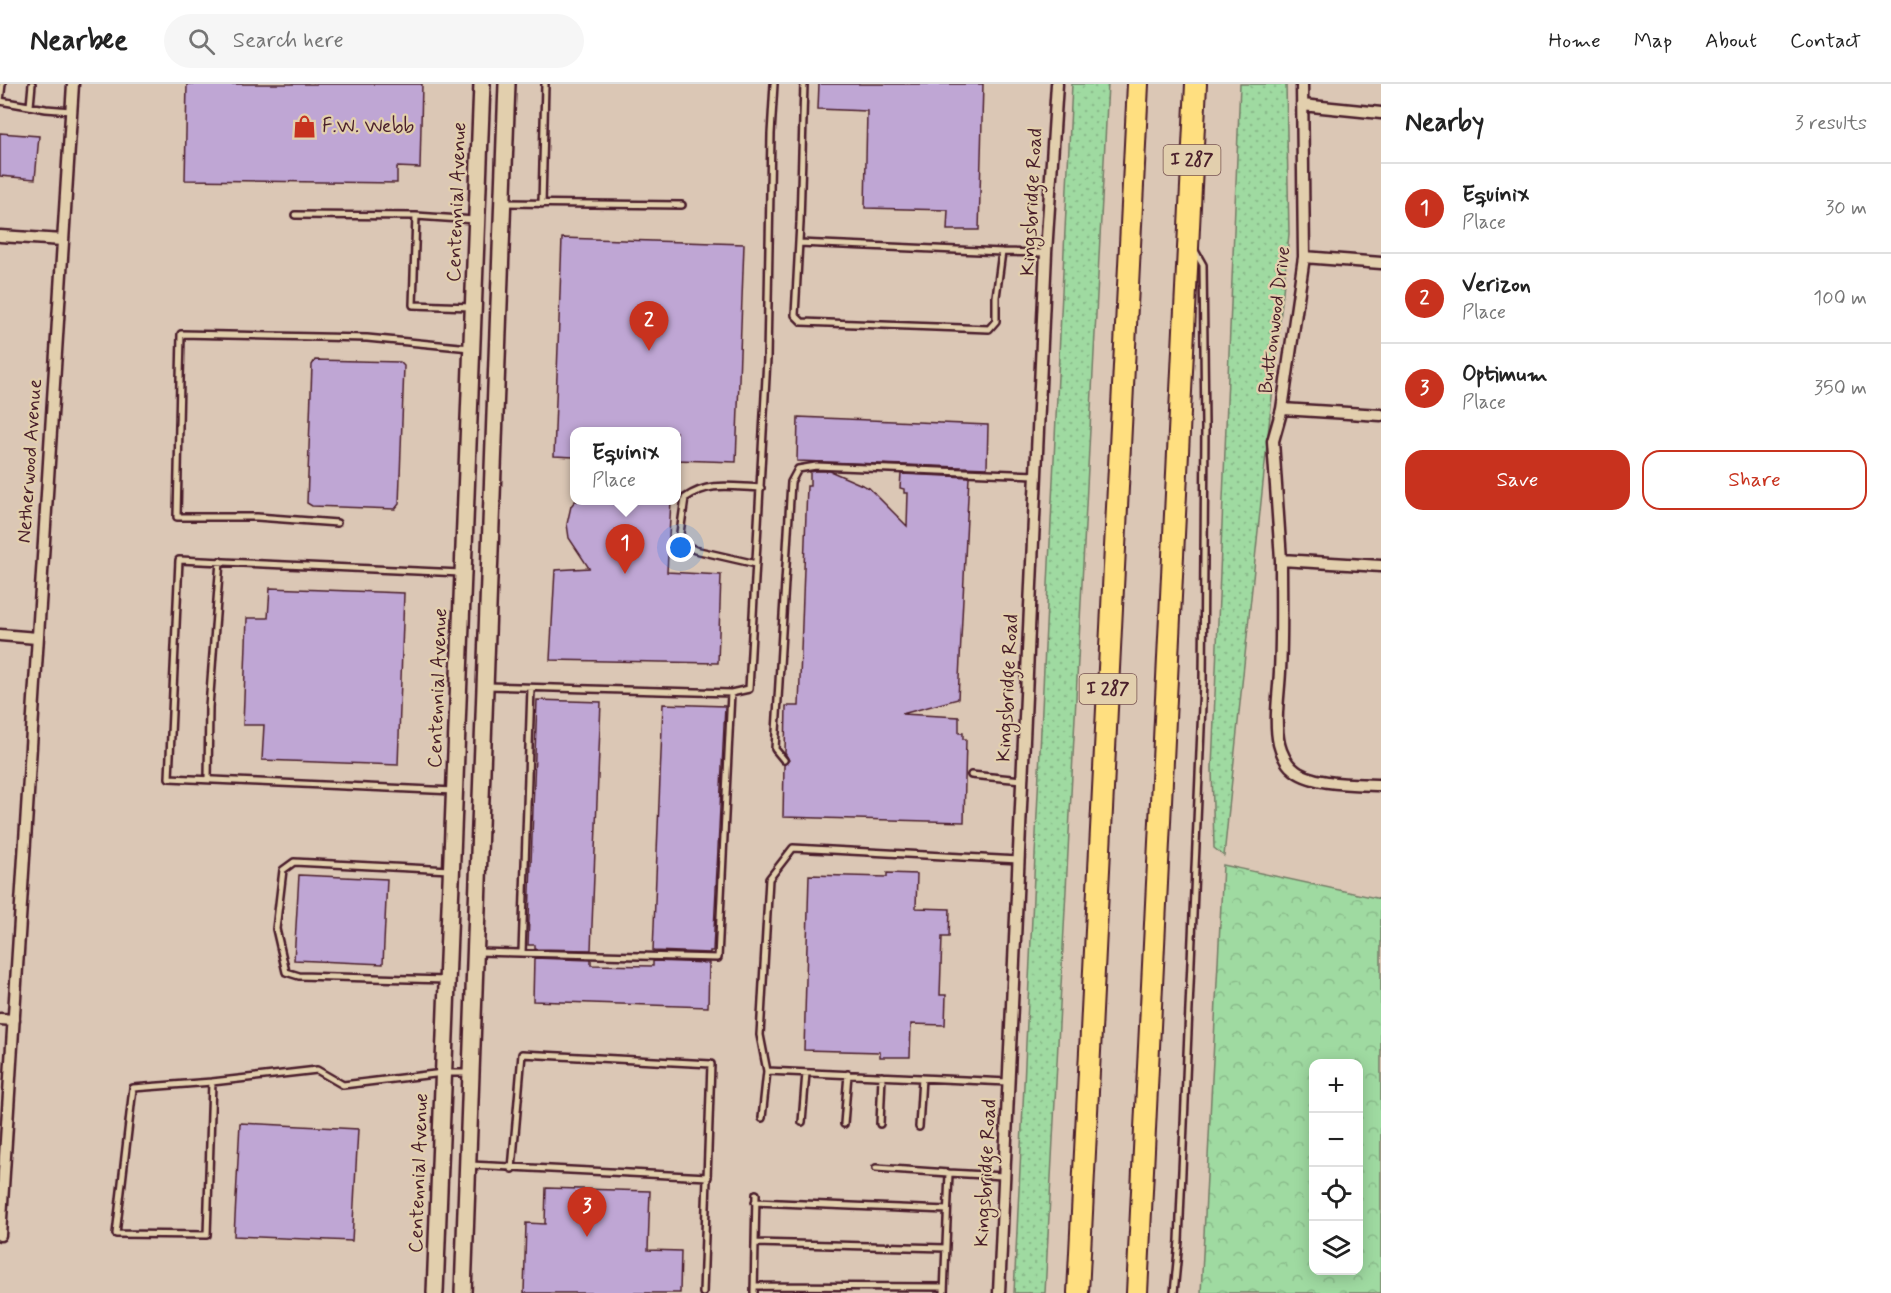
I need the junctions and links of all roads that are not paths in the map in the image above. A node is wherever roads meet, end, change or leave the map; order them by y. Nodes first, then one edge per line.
1 (2, 84) edge
2 (32, 84) edge
3 (73, 84) edge
4 (482, 84) edge
5 (507, 84) edge
6 (545, 84) edge
7 (774, 84) edge
8 (804, 84) edge
9 (1057, 84) edge
10 (1138, 84) edge
11 (1196, 84) edge
12 (1302, 84) edge
13 (1302, 105) junction
14 (30, 106) junction
15 (71, 111) junction
16 (1381, 113) edge
17 (502, 203) junction
18 (542, 204) junction
19 (682, 205) dead end
20 (295, 215) dead end
21 (416, 216) junction
22 (477, 220) junction
23 (0, 236) edge
24 (1188, 237) junction
25 (63, 240) junction
26 (799, 243) junction
27 (1002, 252) junction
28 (1047, 253) junction
29 (1304, 257) junction
30 (1381, 263) edge
31 (474, 307) junction
32 (472, 348) junction
33 (1282, 409) junction
34 (1381, 415) edge
35 (1036, 476) junction
36 (760, 488) junction
37 (337, 523) dead end
38 (1281, 560) junction
39 (220, 561) junction
40 (756, 564) junction
41 (1381, 566) edge
42 (463, 573) junction
43 (0, 635) edge
44 (37, 638) junction
45 (485, 686) junction
46 (531, 688) junction
47 (731, 693) junction
48 (784, 760) dead end
49 (971, 774) dead end
50 (208, 780) junction
51 (1022, 780) junction
52 (1381, 785) edge
53 (455, 791) junction
54 (1018, 860) junction
55 (451, 870) junction
56 (475, 952) junction
57 (522, 953) junction
58 (447, 980) junction
59 (0, 1019) edge
60 (14, 1020) junction
61 (767, 1071) junction
62 (471, 1072) junction
63 (806, 1072) junction
64 (444, 1073) junction
65 (848, 1074) junction
66 (882, 1076) junction
67 (922, 1078) junction
68 (212, 1082) junction
69 (1008, 1082) junction
70 (762, 1118) dead end
71 (802, 1122) dead end
72 (844, 1124) dead end
73 (880, 1124) dead end
74 (918, 1127) dead end
75 (467, 1165) junction
76 (876, 1168) dead end
77 (512, 1169) junction
78 (949, 1173) junction
79 (1004, 1176) junction
80 (708, 1177) junction
81 (756, 1194) dead end
82 (755, 1202) junction
83 (947, 1210) junction
84 (0, 1235) edge
85 (755, 1243) junction
86 (945, 1248) junction
87 (754, 1290) edge
88 (944, 1290) edge
89 (435, 1293) edge
90 (463, 1293) edge
91 (703, 1293) edge
92 (999, 1293) edge
93 (1078, 1293) edge
94 (1137, 1293) edge
95 (1174, 1293) edge

1 - 14 lane
2 - 14 lane
3 - 15 street, Netherwood Avenue
4 - 22 main road, Centennial Avenue
5 - 17 main road
6 - 18 lane
7 - 36 lane
8 - 26 lane
9 - 28 street, Kingsbridge Road
10 - 93 highway, I 287
11 - 24 highway, I 287
12 - 13 street, Buttonwood Drive
13 - 16 street
13 - 29 street, Buttonwood Drive
14 - 15 lane
15 - 25 street, Netherwood Avenue
17 - 18 lane
17 - 45 main road
18 - 19 lane
20 - 21 lane
21 - 22 lane
21 - 31 lane
22 - 31 main road, Centennial Avenue
23 - 25 street
24 - 94 highway, I 287
24 - 95 lane
25 - 44 street, Netherwood Avenue
26 - 27 lane
26 - 27 lane
27 - 28 lane
28 - 35 street, Kingsbridge Road
29 - 30 street
29 - 33 street, Buttonwood Drive
31 - 32 main road, Centennial Avenue
32 - 37 lane
32 - 42 main road, Centennial Avenue
33 - 34 street
33 - 38 street, Buttonwood Drive
35 - 48 lane
35 - 51 street, Kingsbridge Road
36 - 40 lane
36 - 40 lane
38 - 41 street
38 - 52 street, Buttonwood Drive
39 - 42 lane
39 - 50 lane
39 - 50 lane
40 - 47 lane
42 - 53 main road, Centennial Avenue
43 - 44 street
44 - 60 street, Netherwood Avenue
45 - 46 lane
45 - 56 main road
46 - 47 lane
46 - 57 lane
47 - 57 lane
49 - 51 lane
50 - 53 lane
51 - 54 street, Kingsbridge Road
53 - 55 main road, Centennial Avenue
54 - 61 lane
54 - 69 street, Kingsbridge Road
55 - 58 main road, Centennial Avenue
55 - 58 lane
56 - 57 lane
56 - 62 main road
58 - 64 main road, Centennial Avenue
59 - 60 street
60 - 84 street, Netherwood Avenue
61 - 63 lane
61 - 70 lane
62 - 64 lane
62 - 75 main road
63 - 65 lane
63 - 71 lane
64 - 68 lane
64 - 89 main road, Centennial Avenue
65 - 66 lane
65 - 72 lane
66 - 67 lane
66 - 73 lane
67 - 69 lane
67 - 74 lane
68 - 68 lane
69 - 79 street, Kingsbridge Road
75 - 77 lane
75 - 90 main road
76 - 78 lane
77 - 80 lane
77 - 80 lane
78 - 79 lane
78 - 83 lane
79 - 92 street, Kingsbridge Road
80 - 91 lane
81 - 82 lane
82 - 83 lane
82 - 85 lane
83 - 86 lane
85 - 86 lane
85 - 87 lane
86 - 88 lane
87 - 88 lane

